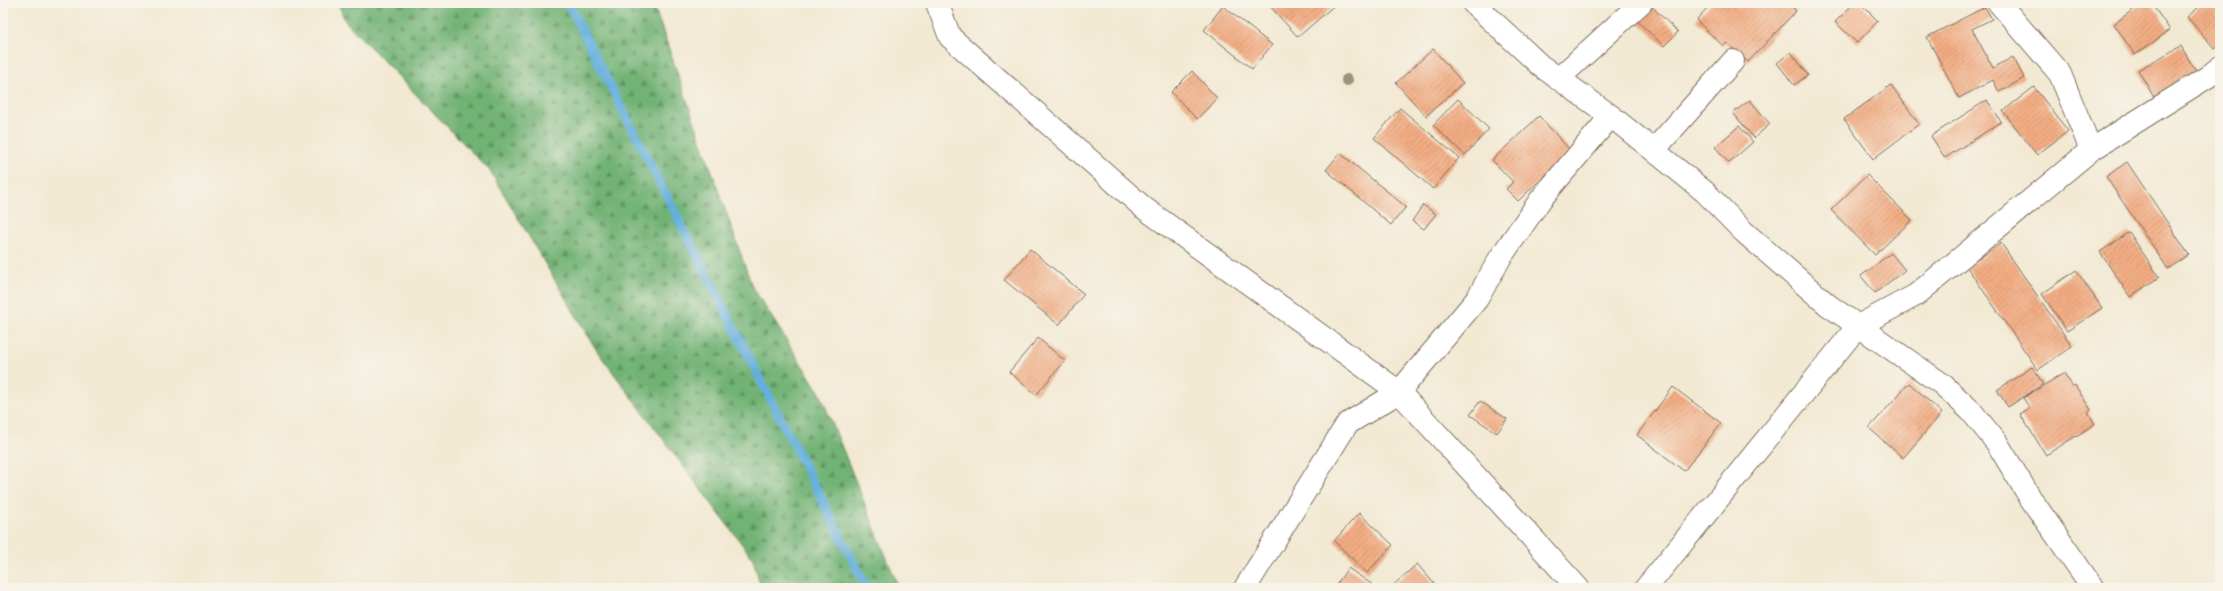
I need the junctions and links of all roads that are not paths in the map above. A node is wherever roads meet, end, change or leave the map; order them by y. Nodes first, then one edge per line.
1 (937, 3) edge
2 (1473, 3) edge
3 (1641, 3) edge
4 (1999, 3) edge
5 (1733, 61) dead end
6 (2220, 67) edge
7 (1558, 79) junction
8 (1611, 116) junction
9 (1654, 150) junction
10 (2091, 150) junction
11 (1858, 326) junction
12 (1399, 392) junction
13 (1245, 588) edge
14 (1578, 588) edge
15 (1646, 588) edge
16 (2093, 588) edge

1 - 12 street
2 - 7 street
3 - 7 street
4 - 10 street
5 - 9 street
6 - 10 street
7 - 8 street
8 - 9 street
8 - 12 street
9 - 11 street
10 - 11 street
11 - 15 street
11 - 16 street
12 - 13 street
12 - 14 street

